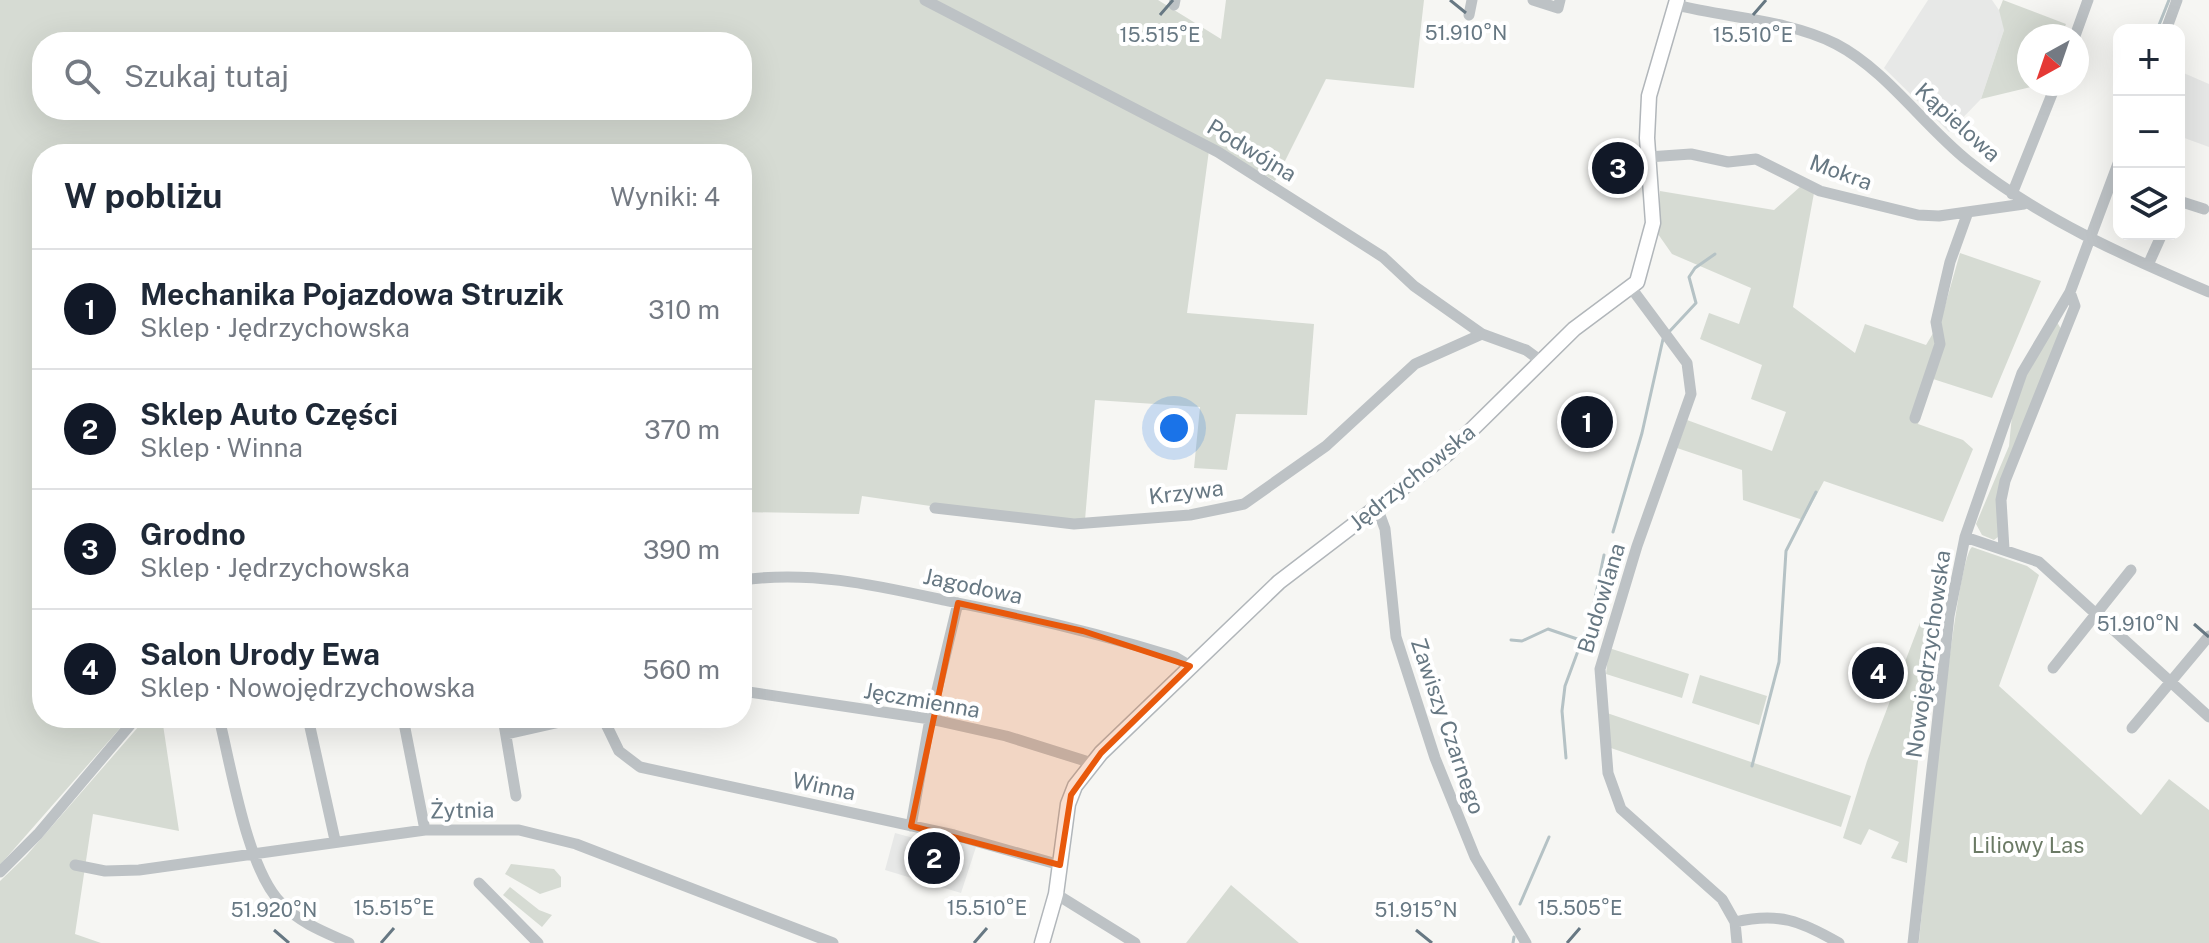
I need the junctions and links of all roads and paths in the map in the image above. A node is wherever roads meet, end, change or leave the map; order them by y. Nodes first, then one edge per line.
1 (925, 0) edge
2 (1472, 0) edge
3 (1533, 0) edge
4 (1560, 0) edge
5 (2088, 0) edge
6 (2177, 0) edge
7 (1677, 2) edge
8 (1469, 15) dead end
9 (2079, 24) edge
10 (2168, 24) edge
11 (2051, 96) edge
12 (1648, 157) junction
13 (2116, 168) edge
14 (2012, 194) junction
15 (2185, 203) edge
16 (2024, 204) junction
17 (2204, 209) dead end
18 (1968, 212) junction
19 (2091, 237) junction
20 (2159, 240) edge
21 (2148, 265) junction
22 (1632, 289) junction
23 (2070, 292) junction
24 (2209, 292) edge
25 (1482, 334) junction
26 (1541, 361) junction
27 (1915, 418) dead end
28 (1377, 507) junction
29 (935, 508) dead end
30 (1965, 537) junction
31 (2004, 549) junction
32 (2131, 570) dead end
33 (752, 579) edge
34 (958, 603) junction
35 (2096, 614) junction
36 (2209, 636) edge
37 (1190, 666) junction
38 (2053, 668) dead end
39 (2170, 683) junction
40 (752, 692) edge
41 (2209, 717) edge
42 (930, 719) junction
43 (128, 728) edge
44 (222, 728) edge
45 (310, 728) edge
46 (405, 728) edge
47 (506, 728) edge
48 (534, 728) edge
49 (608, 728) edge
50 (2132, 728) dead end
51 (507, 734) junction
52 (1092, 763) junction
53 (516, 796) dead end
54 (911, 826) junction
55 (425, 830) junction
56 (335, 840) junction
57 (253, 852) junction
58 (75, 865) dead end
59 (1060, 865) junction
60 (0, 872) edge
61 (479, 883) dead end
62 (1056, 894) junction
63 (1735, 922) junction
64 (349, 943) edge
65 (538, 943) edge
66 (833, 943) edge
67 (1042, 943) edge
68 (1135, 943) edge
69 (1526, 943) edge
70 (1737, 943) edge
71 (1839, 943) edge
72 (1913, 943) edge

1 - 25 street, Podwójna
2 - 8 street
3 - 4 street
5 - 9 street
6 - 10 street
7 - 12 main road
7 - 14 street, Kąpielowa
11 - 14 street
12 - 18 street, Mokra
12 - 22 main road
13 - 19 street, Nowojędrzychowska
14 - 16 street, Kąpielowa
15 - 17 street
16 - 18 street, Mokra
16 - 19 street, Kąpielowa
18 - 27 street
19 - 21 street, Kąpielowa
19 - 23 street, Nowojędrzychowska
20 - 21 street
21 - 24 street, Kąpielowa
22 - 26 main road, Jędrzychowska
22 - 63 street, Budowlana
23 - 30 street, Nowojędrzychowska
23 - 31 street
25 - 26 street, Podwójna
25 - 29 street, Krzywa
26 - 28 main road, Jędrzychowska
28 - 37 main road, Jędrzychowska
28 - 69 street, Zawiszy Czarnego
30 - 31 street
30 - 72 street, Nowojędrzychowska
31 - 35 street
32 - 35 street
33 - 34 street, Jagodowa
34 - 37 street, Jagodowa
34 - 42 street
35 - 38 street
35 - 39 street
36 - 39 street
37 - 52 main road, Jędrzychowska
39 - 41 street
39 - 50 street
40 - 42 street, Jęczmienna
42 - 52 street, Jęczmienna
42 - 54 street
43 - 60 street
44 - 57 street
45 - 56 street
46 - 55 street
47 - 51 street
48 - 51 street
49 - 54 street, Winna
51 - 53 street
52 - 59 main road, Jędrzychowska
54 - 59 street, Winna
55 - 56 street, Żytnia
55 - 66 street, Żytnia
56 - 57 street, Żytnia
57 - 58 street, Żytnia
57 - 64 street
59 - 62 main road, Jędrzychowska
61 - 65 street
62 - 67 main road, Jędrzychowska
62 - 68 street
63 - 70 street
63 - 71 street

